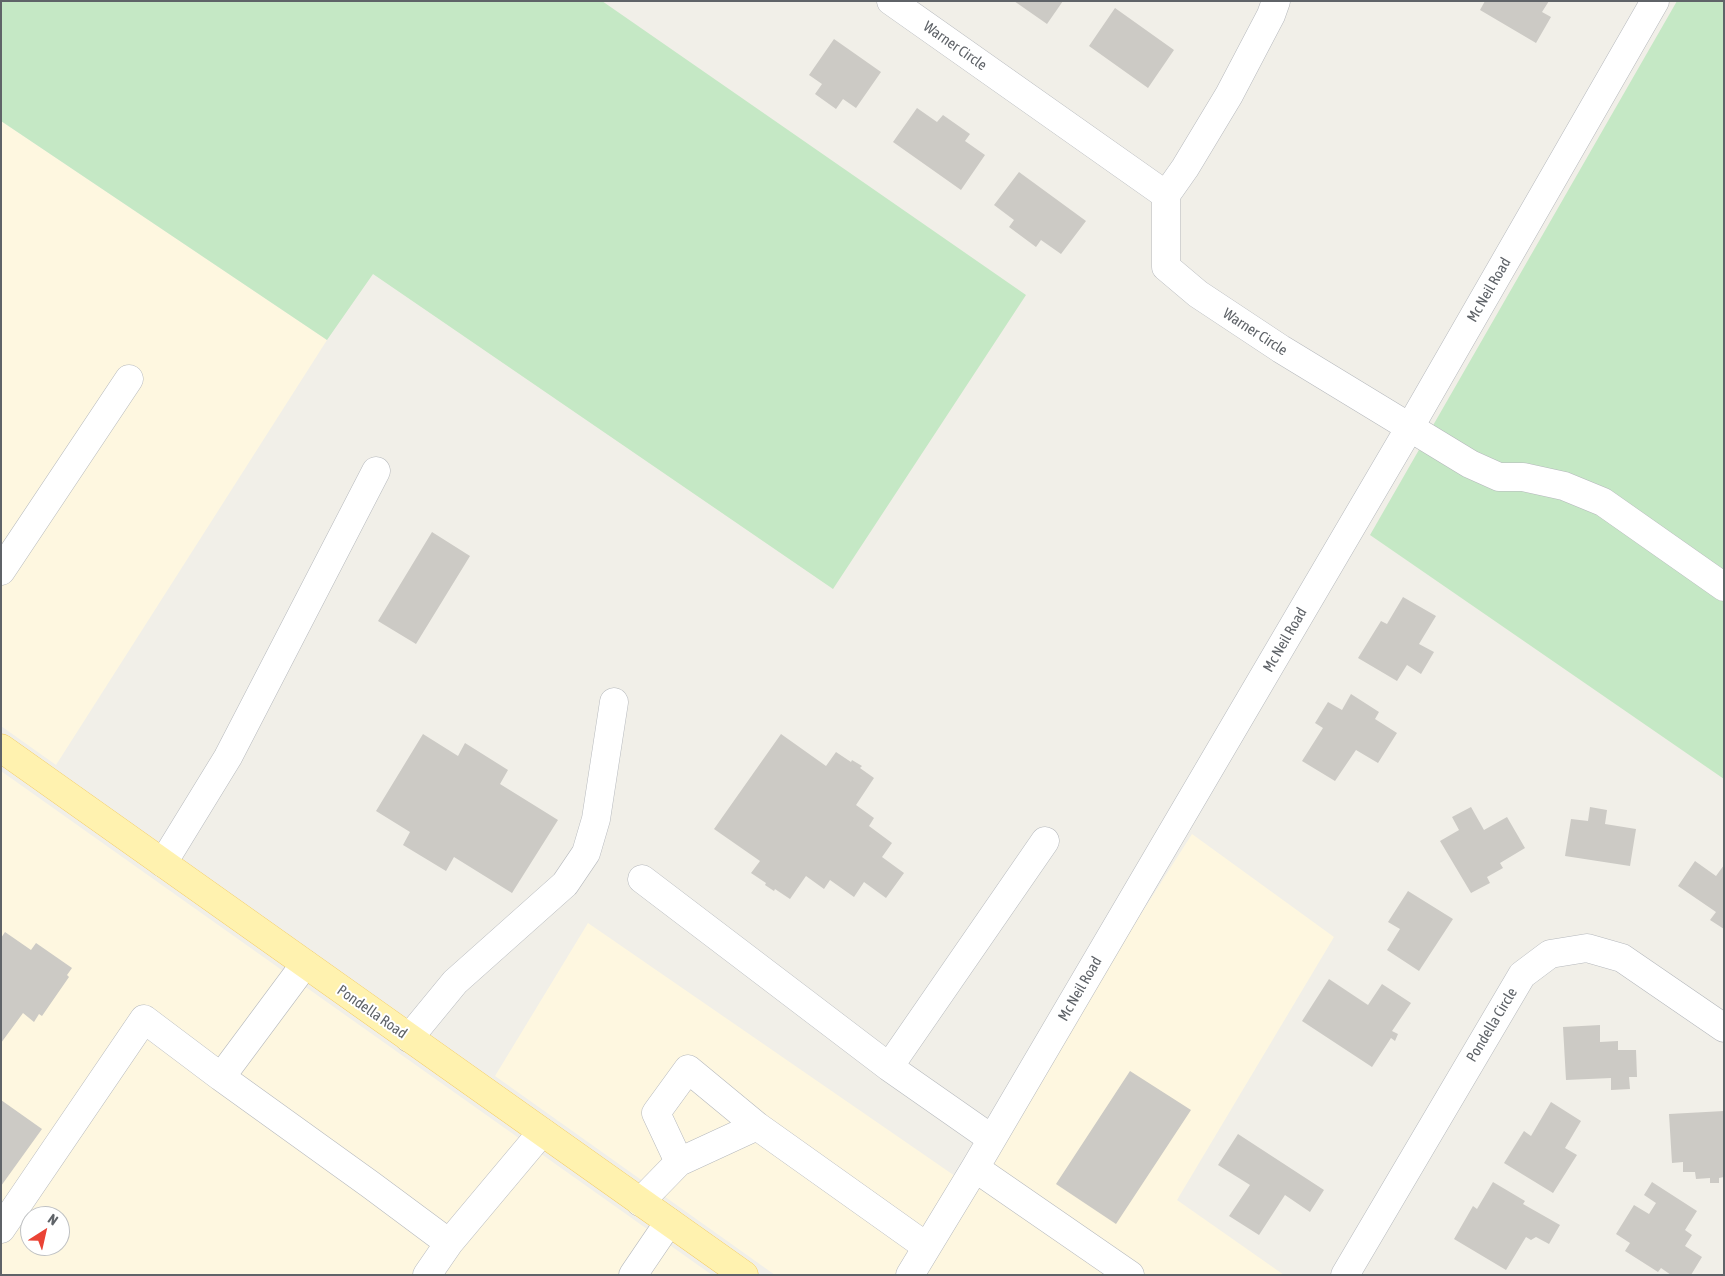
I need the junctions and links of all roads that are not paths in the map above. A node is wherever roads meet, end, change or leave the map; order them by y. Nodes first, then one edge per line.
1 (891, 1) edge
2 (1276, 1) edge
3 (1655, 1) edge
4 (1166, 195) junction
5 (129, 380) dead end
6 (1410, 426) junction
7 (376, 471) dead end
8 (1, 571) edge
9 (1724, 587) edge
10 (614, 702) dead end
11 (1, 748) edge
12 (1045, 842) dead end
13 (163, 863) junction
14 (642, 879) dead end
15 (305, 964) junction
16 (1724, 1028) edge
17 (409, 1038) junction
18 (889, 1068) junction
19 (221, 1077) junction
20 (757, 1126) junction
21 (542, 1132) junction
22 (992, 1139) junction
23 (679, 1162) junction
24 (975, 1168) junction
25 (640, 1202) junction
26 (669, 1222) junction
27 (1, 1229) edge
28 (449, 1243) junction
29 (927, 1247) junction
30 (426, 1275) edge
31 (633, 1275) edge
32 (744, 1275) edge
33 (910, 1275) edge
34 (1130, 1275) edge
35 (1345, 1275) edge

1 - 4 street, Warner Circle
2 - 4 street
3 - 6 street, Mc Neil Road
4 - 6 street, Warner Circle
5 - 8 street
6 - 9 street
6 - 22 street, Mc Neil Road
7 - 13 street
10 - 17 street
11 - 13 main road, Pondella Road
12 - 18 street
13 - 15 main road, Pondella Road
14 - 18 street
15 - 17 main road, Pondella Road
15 - 19 street
16 - 35 street, Pondella Circle
17 - 21 main road, Pondella Road
18 - 22 street
19 - 27 street
19 - 28 street
20 - 23 street
20 - 23 street
20 - 29 street
21 - 25 main road, Pondella Road
21 - 28 street
22 - 24 street, Mc Neil Road
23 - 25 street
24 - 29 street, Mc Neil Road
24 - 34 street
25 - 26 main road, Pondella Road
26 - 31 street
26 - 32 main road, Pondella Road
28 - 30 street
29 - 33 street, Mc Neil Road

